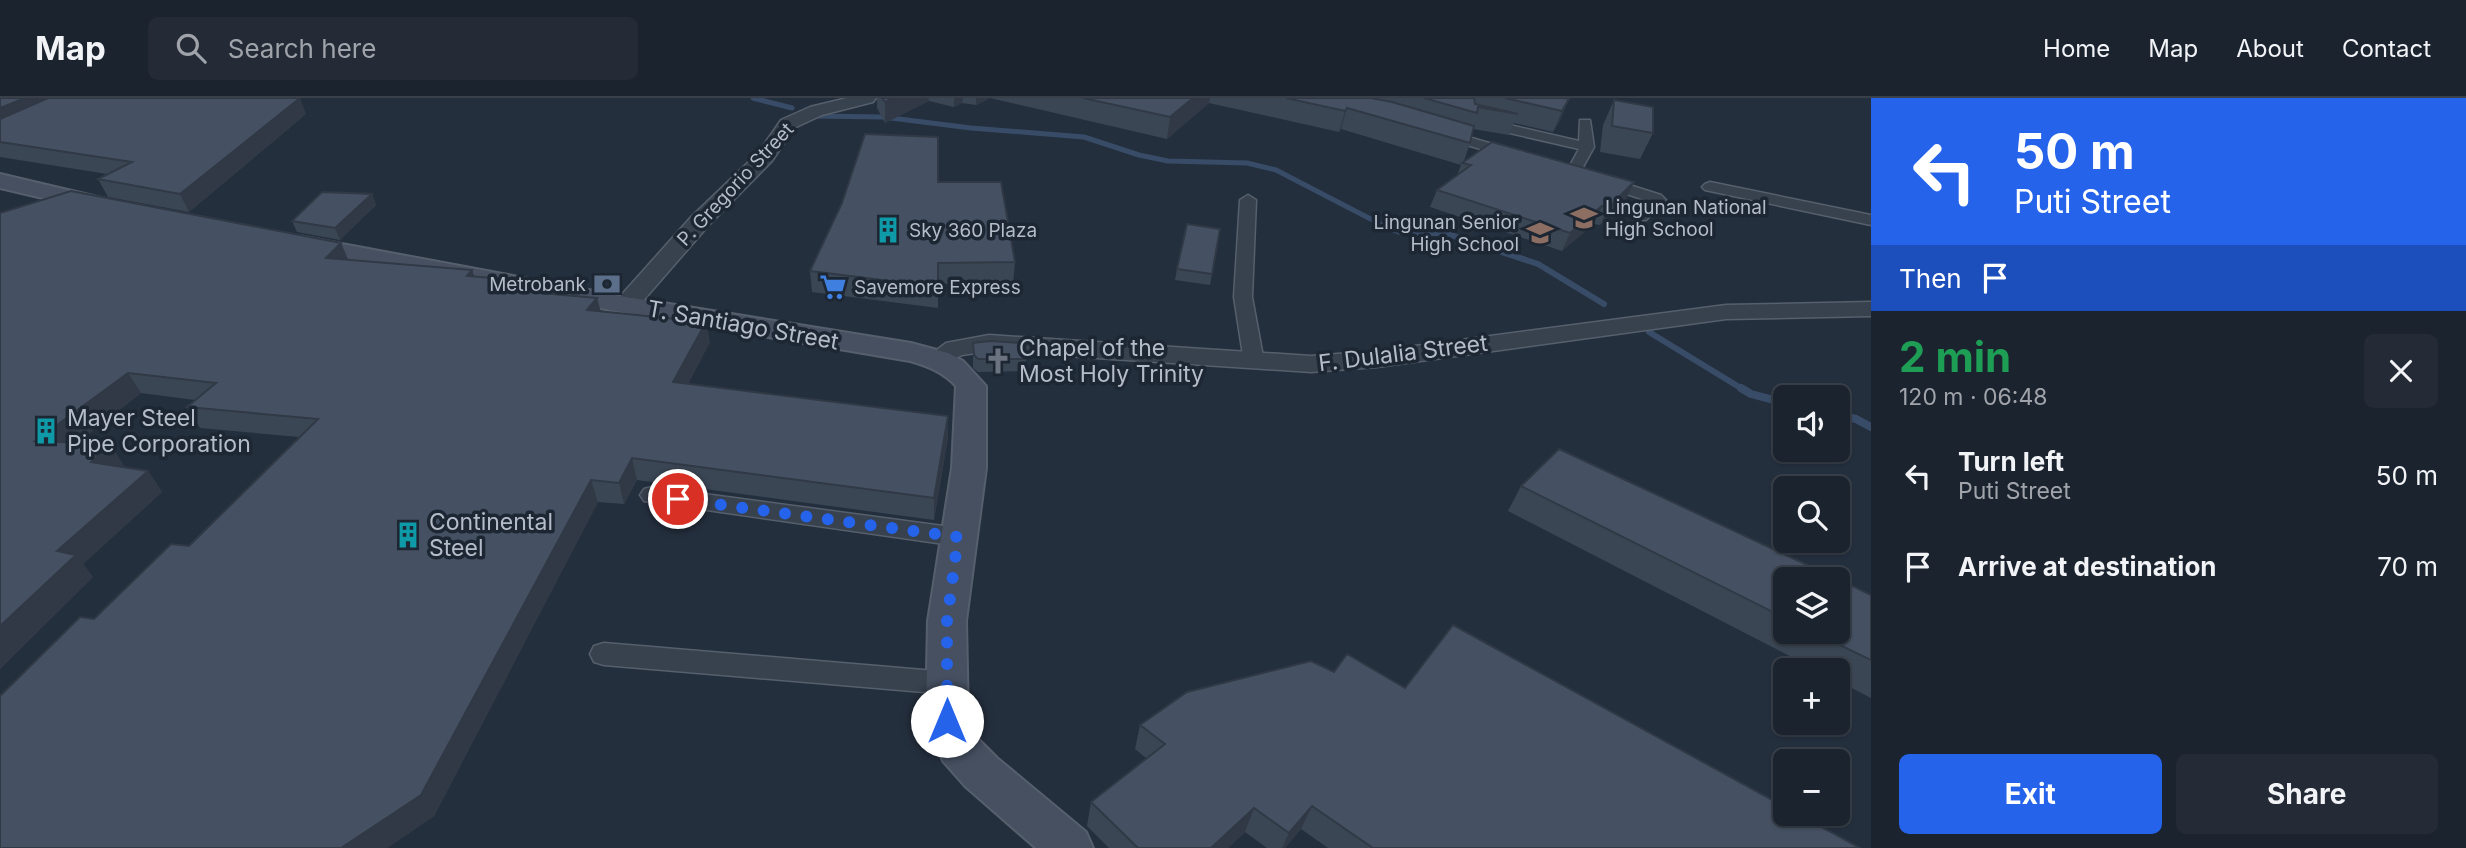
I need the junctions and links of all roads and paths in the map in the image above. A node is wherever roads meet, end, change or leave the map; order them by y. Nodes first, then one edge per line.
1 (867, 98) edge
2 (1478, 111) edge
3 (1585, 123) dead end
4 (1426, 129) edge
5 (1587, 146) junction
6 (1524, 158) edge
7 (4, 185) edge
8 (1710, 187) dead end
9 (1248, 200) dead end
10 (129, 210) edge
11 (1640, 217) dead end
12 (1871, 220) edge
13 (274, 238) edge
14 (626, 305) junction
15 (1871, 309) edge
16 (938, 359) junction
17 (1254, 362) junction
18 (652, 495) dead end
19 (958, 537) junction
20 (604, 654) dead end
21 (947, 683) junction
22 (1069, 848) edge

1 - 14 street, P. Gregorio Street
2 - 5 street
3 - 5 street
4 - 6 street
5 - 11 street
7 - 10 main road
8 - 12 street
9 - 17 street
13 - 14 main road, T. Santiago Street
14 - 16 main road, T. Santiago Street
15 - 17 street, F. Dulalia Street
16 - 17 street, F. Dulalia Street
16 - 19 main road, T. Santiago Street
18 - 19 street
19 - 21 main road, T. Santiago Street
20 - 21 street
21 - 22 main road, T. Santiago Street

